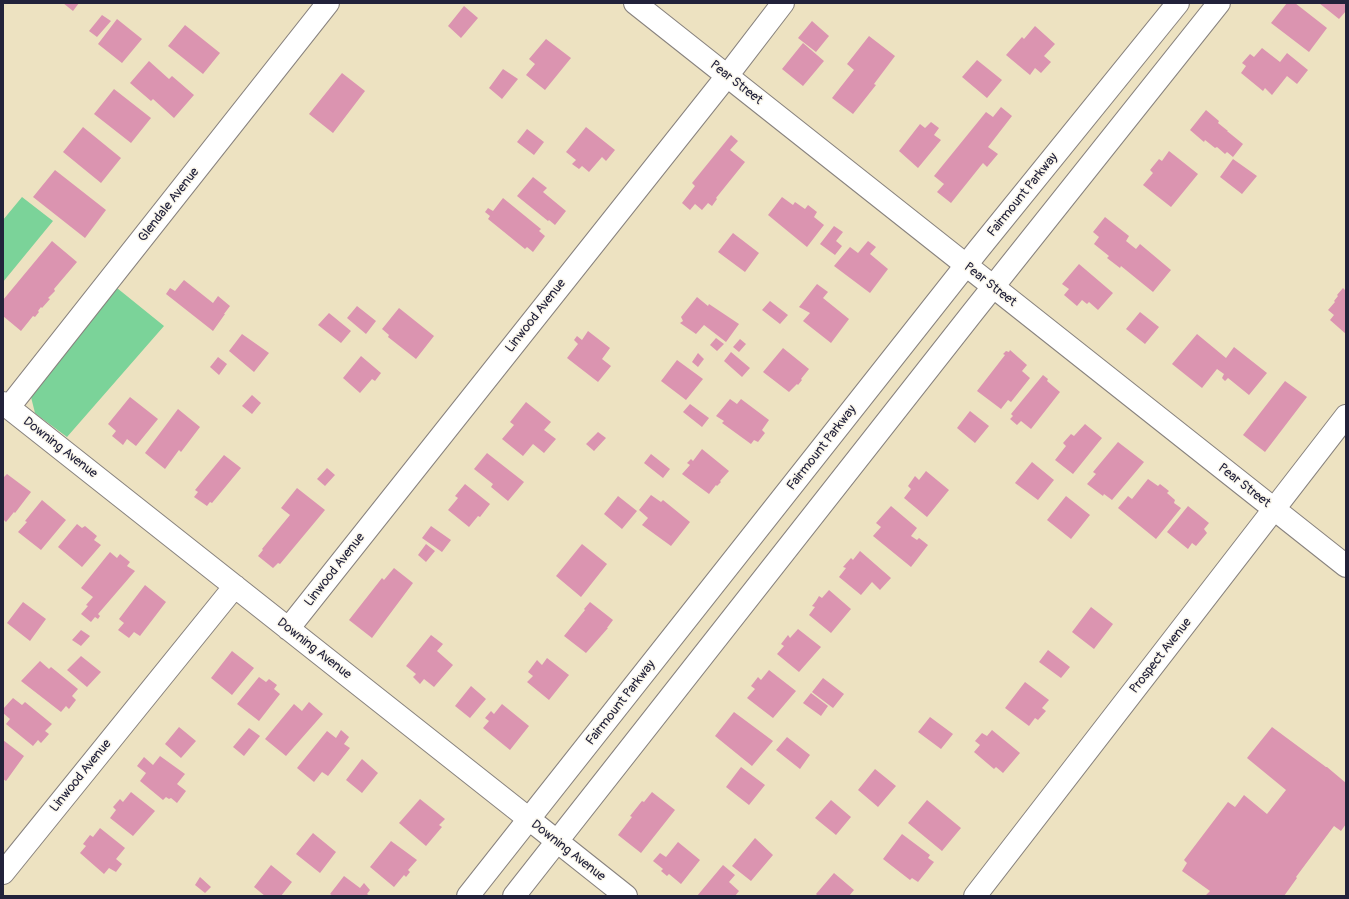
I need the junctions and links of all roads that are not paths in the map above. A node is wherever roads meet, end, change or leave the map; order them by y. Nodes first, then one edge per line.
1 (328, 3) edge
2 (635, 3) edge
3 (783, 3) edge
4 (1178, 3) edge
5 (1219, 3) edge
6 (727, 76) junction
7 (966, 266) junction
8 (993, 286) junction
9 (6, 405) edge
10 (1346, 416) edge
11 (1274, 509) junction
12 (1346, 566) edge
13 (235, 586) junction
14 (288, 628) junction
15 (529, 819) junction
16 (557, 842) junction
17 (3, 872) edge
18 (468, 896) edge
19 (514, 896) edge
20 (626, 896) edge
21 (975, 896) edge

1 - 9 street, Glendale Avenue
2 - 6 street, Pear Street
3 - 6 street, Linwood Avenue
4 - 7 street, Fairmount Parkway
5 - 8 street
6 - 7 street, Pear Street
6 - 14 street, Linwood Avenue
7 - 8 street, Pear Street
7 - 15 street, Fairmount Parkway
8 - 11 street, Pear Street
8 - 16 street
9 - 13 street, Downing Avenue
10 - 11 street, Prospect Avenue
11 - 12 street, Pear Street
11 - 21 street, Prospect Avenue
13 - 14 street, Downing Avenue
13 - 17 street, Linwood Avenue
14 - 15 street, Downing Avenue
15 - 16 street, Downing Avenue
15 - 18 street, Fairmount Parkway
16 - 19 street
16 - 20 street, Downing Avenue

